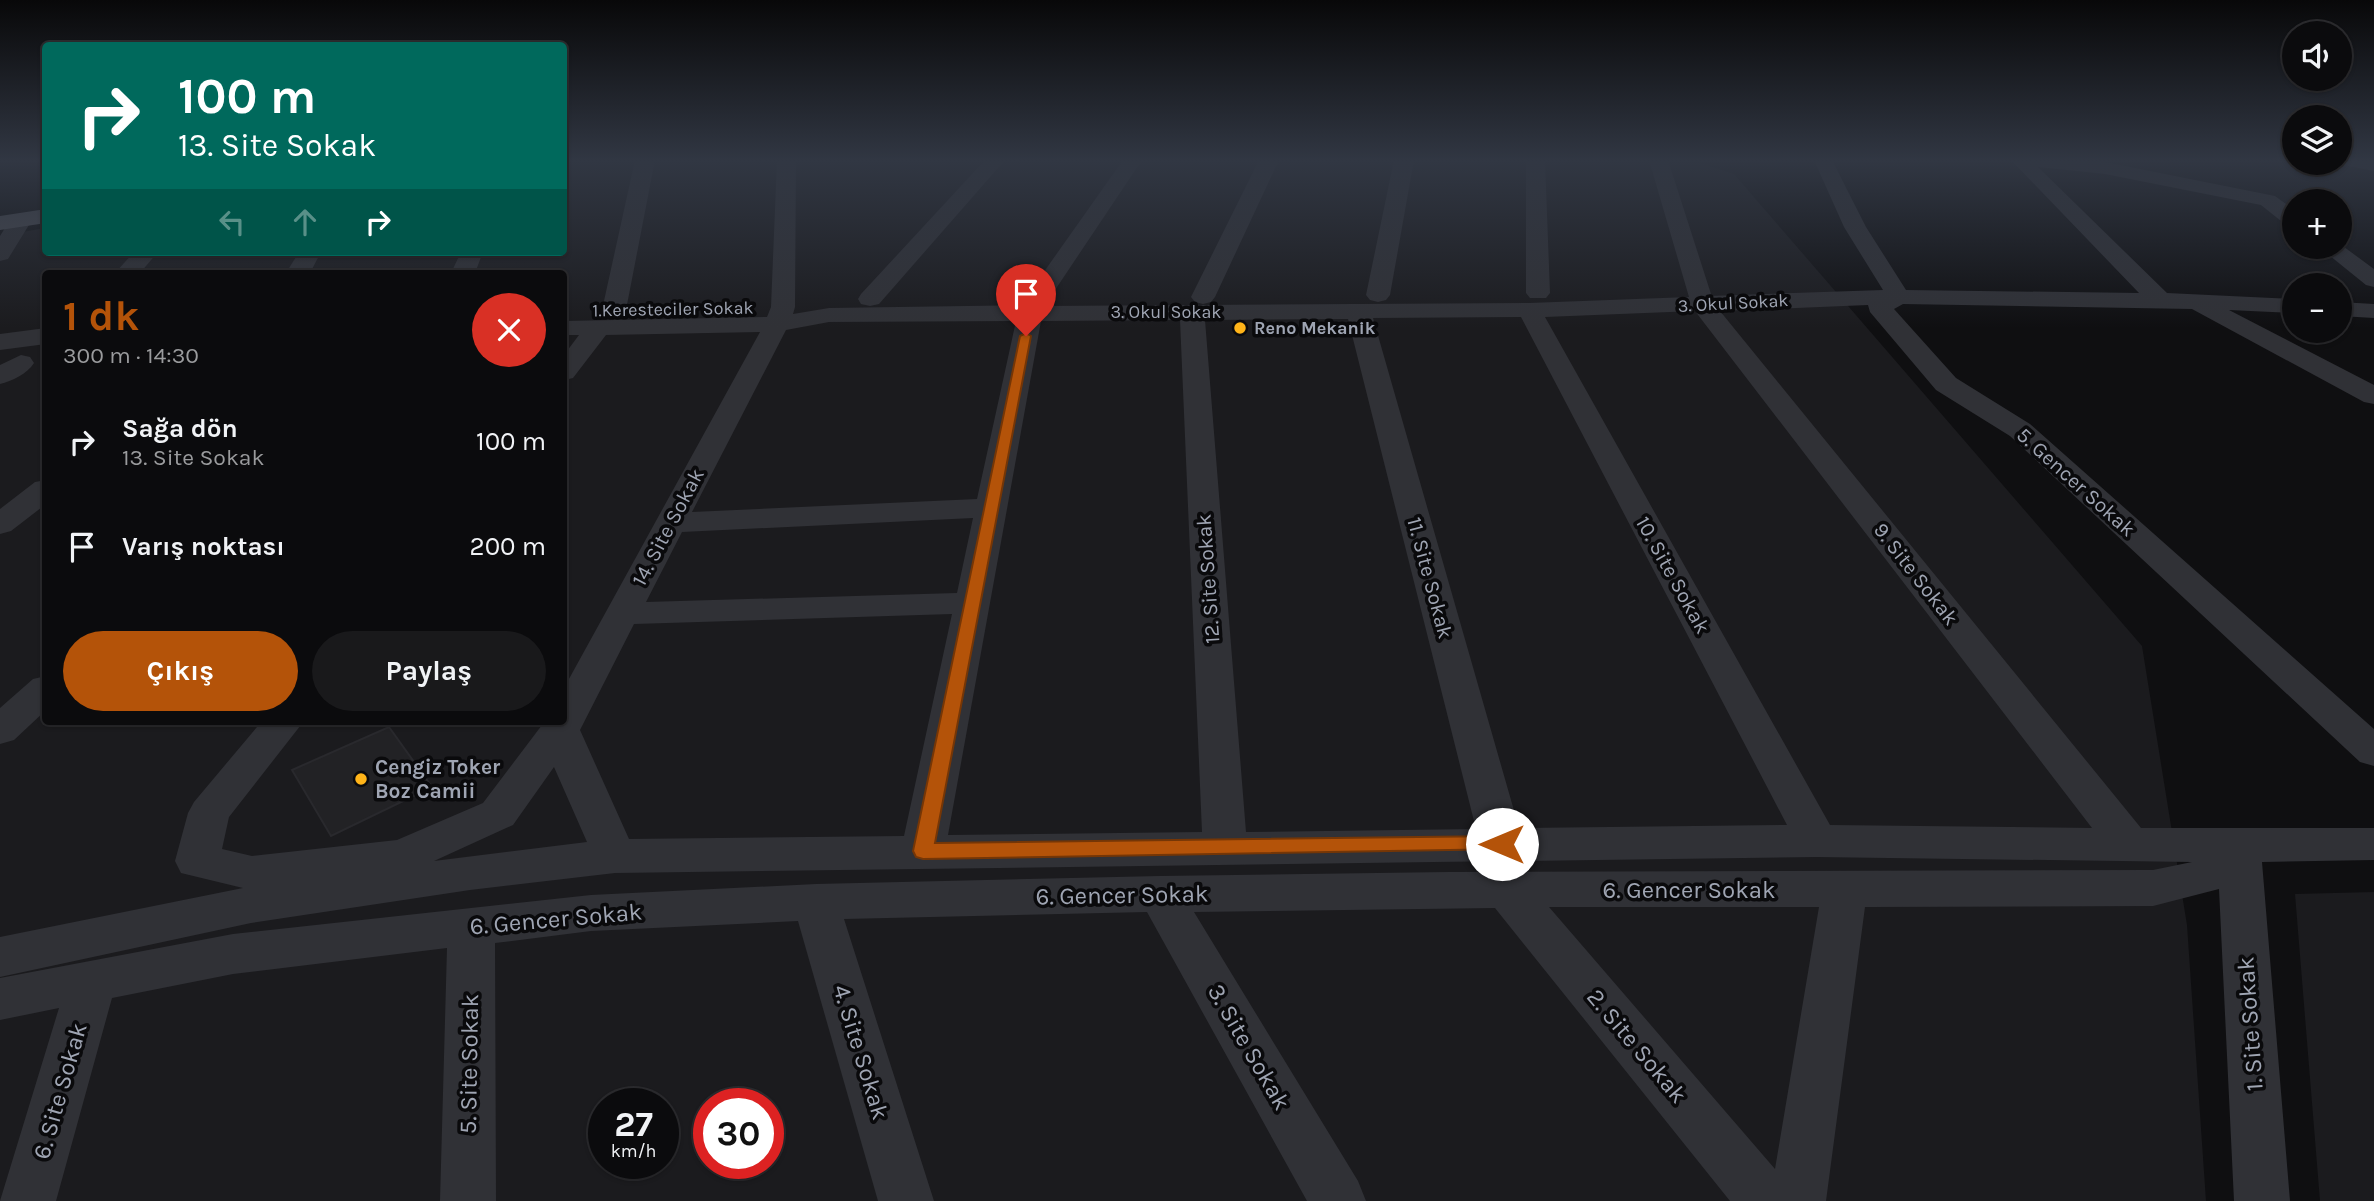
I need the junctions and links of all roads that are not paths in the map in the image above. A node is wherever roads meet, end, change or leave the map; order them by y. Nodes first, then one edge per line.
1 (631, 216) edge
2 (784, 216) edge
3 (945, 216) edge
4 (1094, 216) edge
5 (1241, 216) edge
6 (1390, 216) edge
7 (1534, 216) edge
8 (1675, 216) edge
9 (1850, 216) edge
10 (2077, 216) edge
11 (42, 217) edge
12 (11, 221) edge
13 (0, 254) edge
14 (142, 256) edge
15 (2346, 259) edge
16 (130, 270) edge
17 (2374, 280) edge
18 (1899, 298) junction
19 (870, 299) junction
20 (1701, 299) junction
21 (2160, 300) junction
22 (2193, 301) junction
23 (1533, 302) junction
24 (2221, 302) junction
25 (1368, 304) junction
26 (1197, 305) junction
27 (2282, 305) edge
28 (1033, 306) junction
29 (2352, 310) edge
30 (567, 311) edge
31 (2374, 311) edge
32 (780, 316) junction
33 (606, 318) junction
34 (567, 327) edge
35 (42, 337) edge
36 (0, 342) edge
37 (42, 349) edge
38 (13, 364) edge
39 (567, 368) edge
40 (2374, 377) edge
41 (2374, 396) edge
42 (42, 492) edge
43 (991, 508) junction
44 (670, 523) junction
45 (0, 524) edge
46 (972, 603) junction
47 (622, 614) junction
48 (42, 692) edge
49 (567, 717) edge
50 (281, 725) edge
51 (563, 725) edge
52 (0, 730) edge
53 (560, 730) junction
54 (2374, 752) edge
55 (1817, 841) junction
56 (2129, 843) junction
57 (2374, 844) edge
58 (2239, 846) junction
59 (1225, 847) junction
60 (923, 851) junction
61 (615, 856) junction
62 (1505, 867) junction
63 (413, 868) junction
64 (1844, 890) junction
65 (1160, 894) junction
66 (816, 902) junction
67 (471, 927) junction
68 (0, 957) edge
69 (92, 981) junction
70 (0, 999) edge
71 (29, 1201) edge
72 (468, 1201) edge
73 (906, 1201) edge
74 (1338, 1201) edge
75 (1766, 1201) edge
76 (1798, 1201) edge
77 (2262, 1201) edge

1 - 33 street
2 - 32 street
3 - 19 street
4 - 28 street
5 - 26 street
6 - 25 street
7 - 23 street
8 - 20 street
9 - 18 street
10 - 21 street
11 - 12 main road
12 - 13 street
14 - 16 street
15 - 17 street
18 - 20 street, 3. Okul Sokak
18 - 21 street, 3. Okul Sokak
18 - 54 street, 5. Gencer Sokak
19 - 28 street, 3. Okul Sokak
19 - 32 street, 3. Okul Sokak
20 - 23 street, 3. Okul Sokak
20 - 56 street, 9. Site Sokak
21 - 22 street, 3. Okul Sokak
22 - 24 street, 3. Okul Sokak
22 - 41 street
23 - 25 street, 3. Okul Sokak
23 - 55 street, 10. Site Sokak
24 - 27 street, 3. Okul Sokak
24 - 40 street
25 - 26 street, 3. Okul Sokak
25 - 62 street, 11. Site Sokak
26 - 28 street, 3. Okul Sokak
26 - 59 street, 12. Site Sokak
28 - 32 street, 3. Okul Sokak
28 - 43 street
29 - 31 street
30 - 33 street, 1.Keresteciler Sokak
32 - 33 street, 1.Keresteciler Sokak
32 - 44 street, 14. Site Sokak
33 - 34 street, 1.Keresteciler Sokak
33 - 39 street
35 - 36 street
37 - 38 street
42 - 45 street
43 - 44 street
43 - 46 street
44 - 47 street, 14. Site Sokak
46 - 47 street
46 - 60 street
47 - 49 street, 14. Site Sokak
48 - 52 street
50 - 63 street
51 - 53 street, 14. Site Sokak
53 - 61 street
53 - 63 street, 14. Site Sokak
55 - 56 street, 6. Gencer Sokak
55 - 62 street, 6. Gencer Sokak
56 - 58 street, 6. Gencer Sokak
57 - 58 street, 6. Gencer Sokak
58 - 64 street, 6. Gencer Sokak
58 - 77 street, 1. Site Sokak
59 - 60 street, 6. Gencer Sokak
59 - 62 street, 6. Gencer Sokak
60 - 61 street, 6. Gencer Sokak
61 - 63 street, 6. Gencer Sokak
62 - 64 street, 6. Gencer Sokak
62 - 65 street, 6. Gencer Sokak
62 - 75 street, 2. Site Sokak
63 - 68 street, 6. Gencer Sokak
64 - 76 street
65 - 66 street, 6. Gencer Sokak
65 - 74 street, 3. Site Sokak
66 - 67 street, 6. Gencer Sokak
66 - 73 street, 4. Site Sokak
67 - 69 street, 6. Gencer Sokak
67 - 72 street, 5. Site Sokak
69 - 70 street, 6. Gencer Sokak
69 - 71 street, 6. Site Sokak

